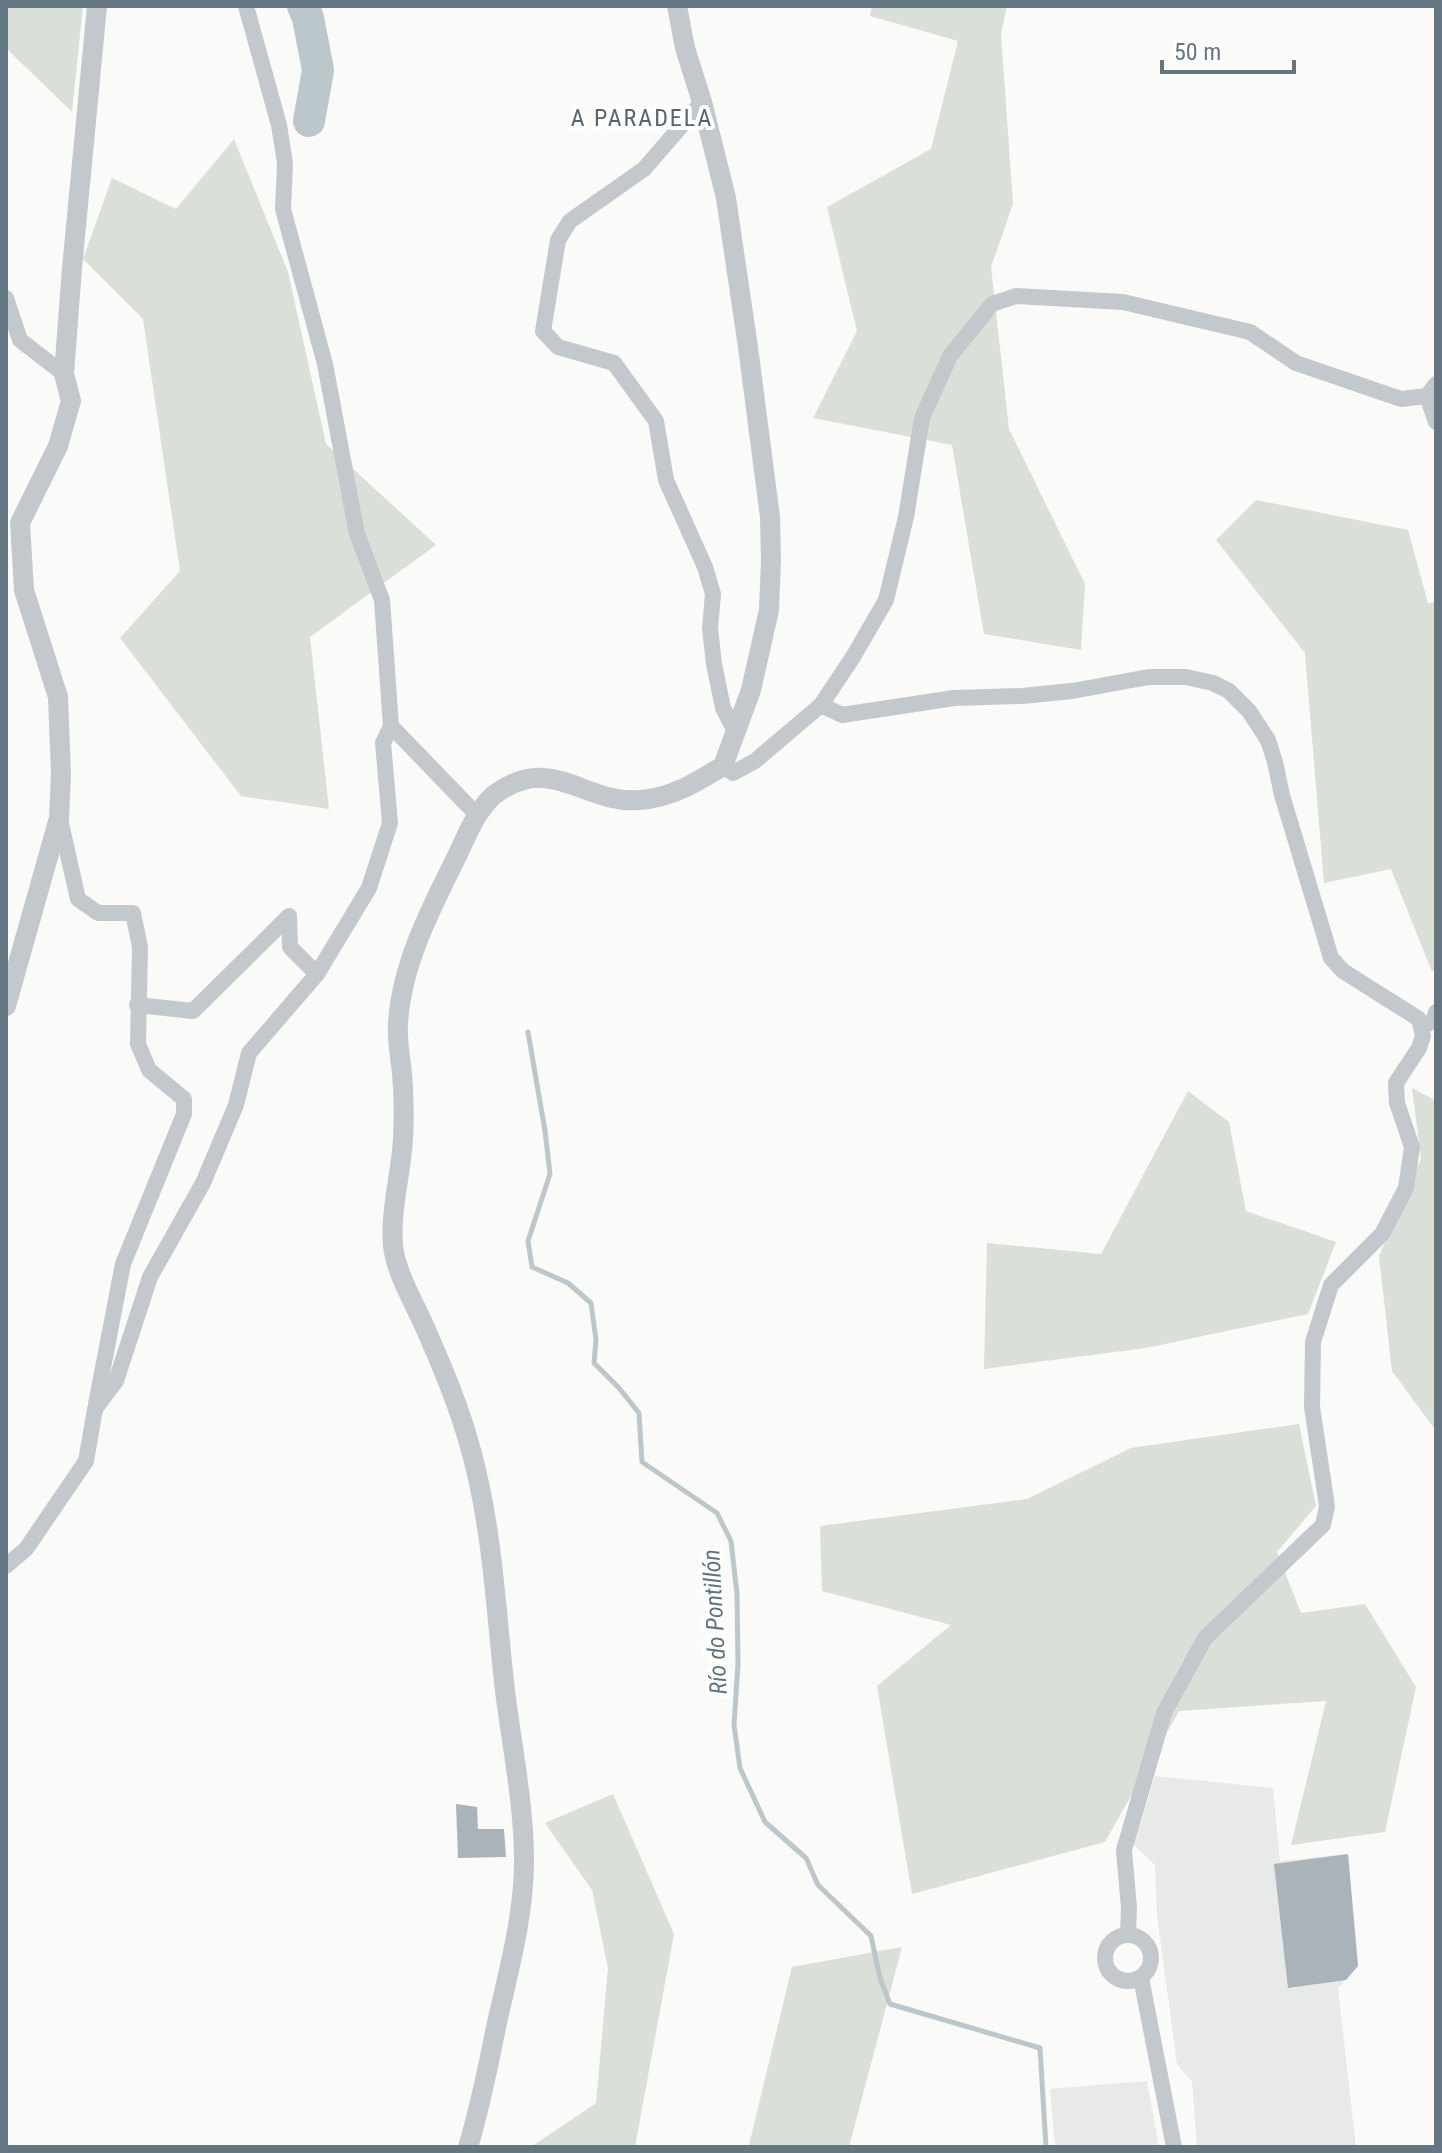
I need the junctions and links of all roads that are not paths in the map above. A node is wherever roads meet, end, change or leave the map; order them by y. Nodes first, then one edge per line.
1 (97, 6) edge
2 (246, 6) edge
3 (677, 6) edge
4 (702, 102) junction
5 (6, 298) edge
6 (64, 374) junction
7 (1432, 390) edge
8 (1436, 422) edge
9 (821, 705) junction
10 (391, 726) junction
11 (736, 733) junction
12 (723, 766) junction
13 (477, 815) junction
14 (59, 818) junction
15 (317, 974) junction
16 (137, 1005) junction
17 (6, 1006) edge
18 (1436, 1012) edge
19 (1422, 1025) junction
20 (95, 1409) junction
21 (6, 1566) edge
22 (1128, 1935) junction
23 (1141, 1978) junction
24 (468, 2147) edge
25 (1174, 2147) edge

1 - 6 street
2 - 10 street
3 - 4 street
4 - 11 street
4 - 11 street
5 - 6 street
6 - 14 street
7 - 8 street
7 - 9 street
9 - 12 street
9 - 19 street
10 - 13 street
10 - 15 street
11 - 12 street
12 - 13 street
13 - 24 street
14 - 16 street
14 - 17 street
15 - 16 street
15 - 20 street
16 - 20 street
18 - 19 street
19 - 22 street
20 - 21 street
22 - 23 street
22 - 23 street
23 - 25 street

